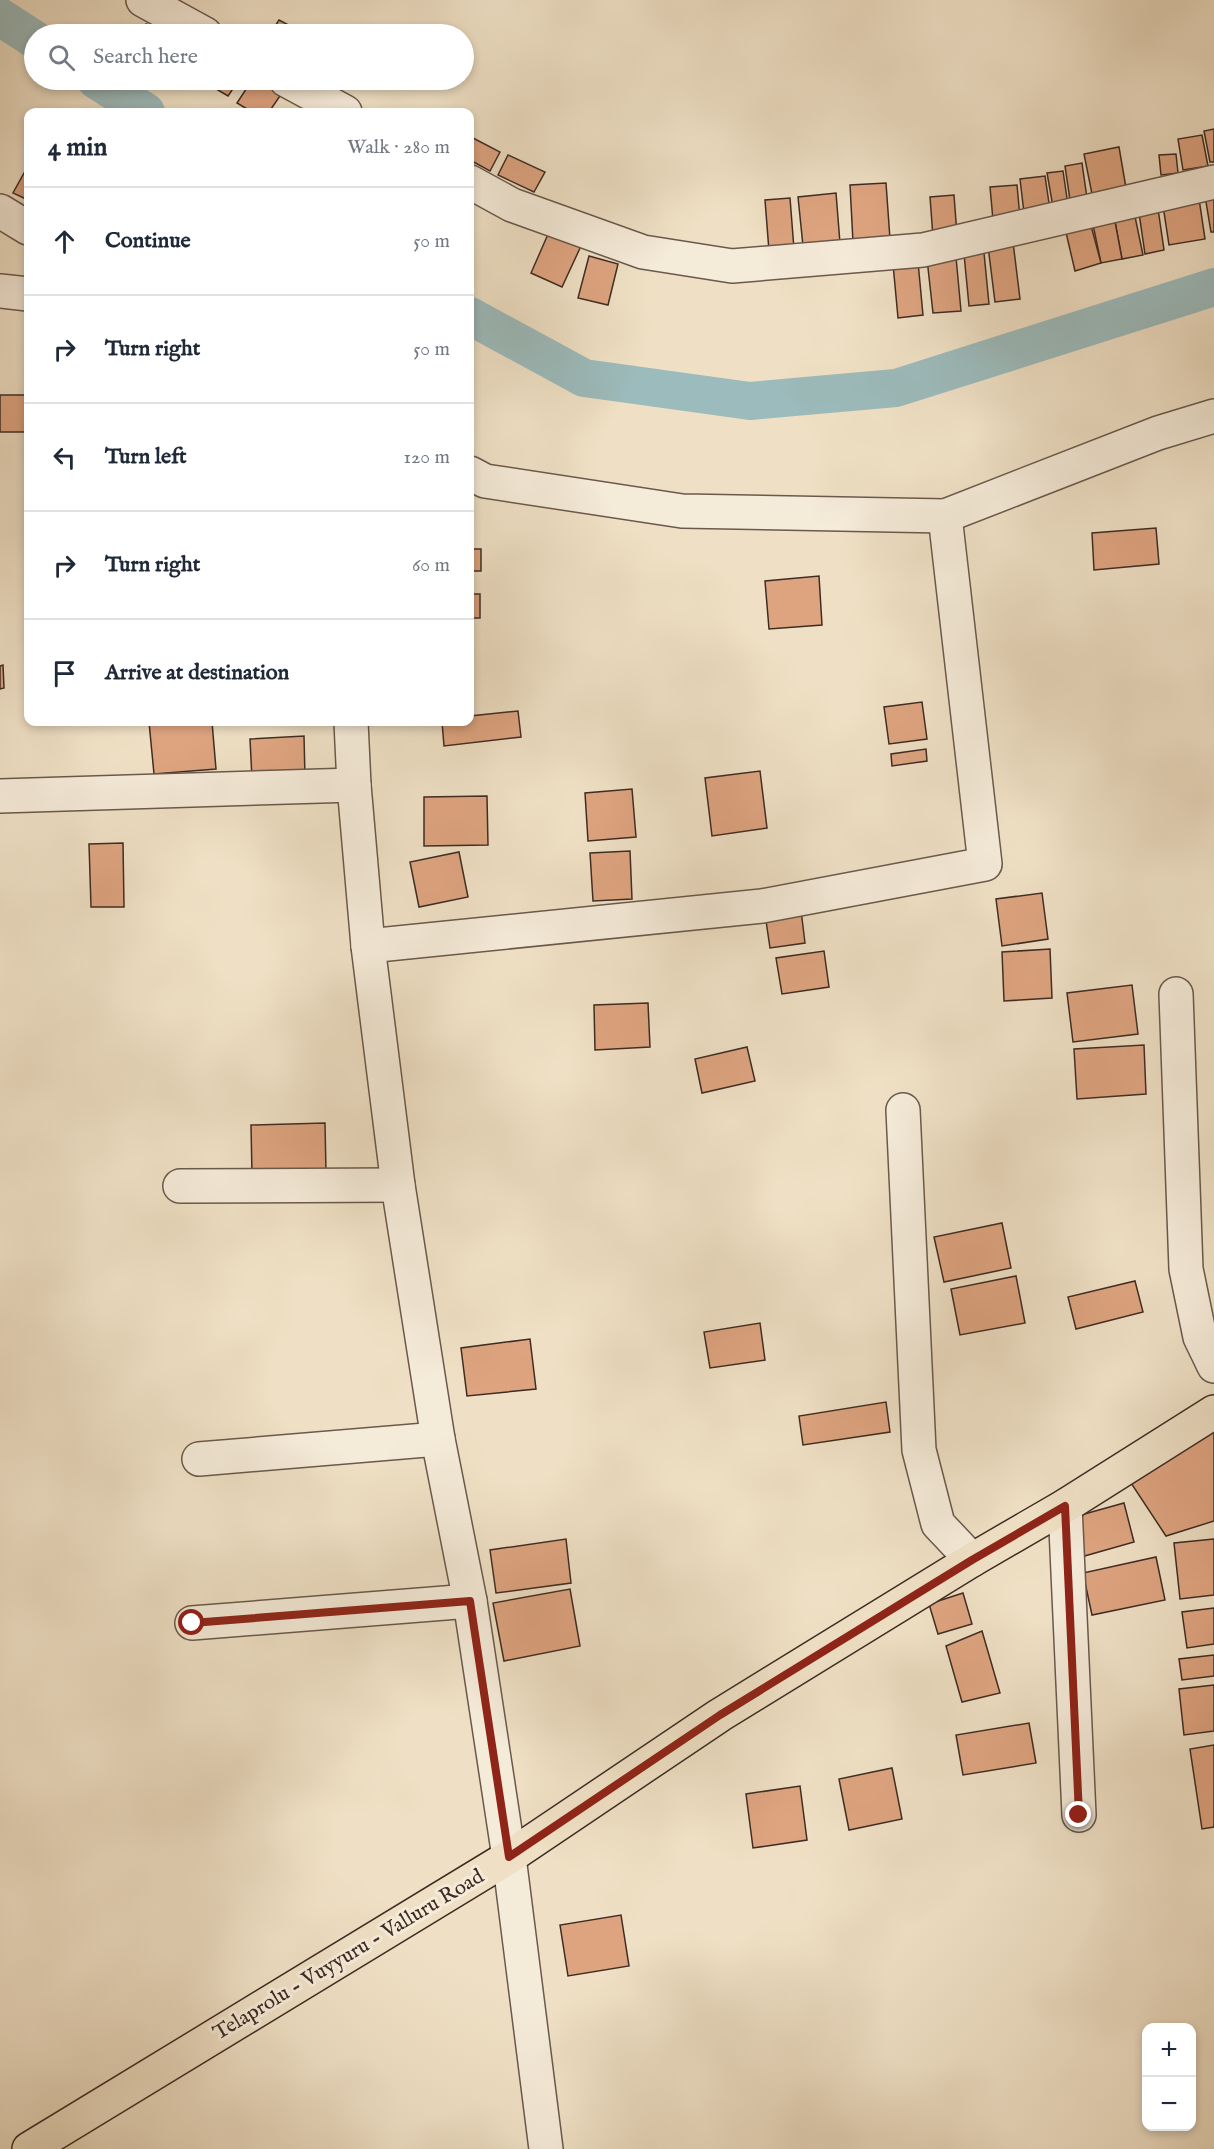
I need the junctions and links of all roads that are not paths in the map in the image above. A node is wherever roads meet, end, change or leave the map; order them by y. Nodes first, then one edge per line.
1 (143, 0) edge
2 (187, 24) edge
3 (304, 90) edge
4 (338, 108) edge
5 (1214, 182) edge
6 (474, 184) edge
7 (0, 211) edge
8 (24, 226) edge
9 (0, 291) edge
10 (24, 294) edge
11 (1214, 417) edge
12 (474, 475) edge
13 (945, 516) junction
14 (351, 726) edge
15 (354, 785) junction
16 (0, 796) edge
17 (368, 946) junction
18 (1176, 994) dead end
19 (903, 1110) dead end
20 (398, 1185) junction
21 (180, 1186) dead end
22 (1214, 1366) edge
23 (1214, 1412) edge
24 (438, 1439) junction
25 (199, 1459) dead end
26 (1065, 1506) junction
27 (972, 1560) junction
28 (470, 1601) junction
29 (192, 1623) dead end
30 (1079, 1815) dead end
31 (509, 1857) junction
32 (29, 2149) edge
33 (546, 2149) edge

1 - 2 street
3 - 4 street
5 - 6 street
7 - 8 street
9 - 10 street
11 - 13 street
12 - 13 street
13 - 17 street
14 - 15 street
15 - 16 street
15 - 17 street
17 - 20 street
18 - 22 street
19 - 27 street
20 - 21 street
20 - 24 street
23 - 26 main road, Telaprolu - Vuyyuru - Valluru Road
24 - 25 street
24 - 28 street
26 - 27 main road, Telaprolu - Vuyyuru - Valluru Road
26 - 30 street
27 - 31 main road, Telaprolu - Vuyyuru - Valluru Road
28 - 29 street
28 - 31 street
31 - 32 main road, Telaprolu - Vuyyuru - Valluru Road
31 - 33 street

